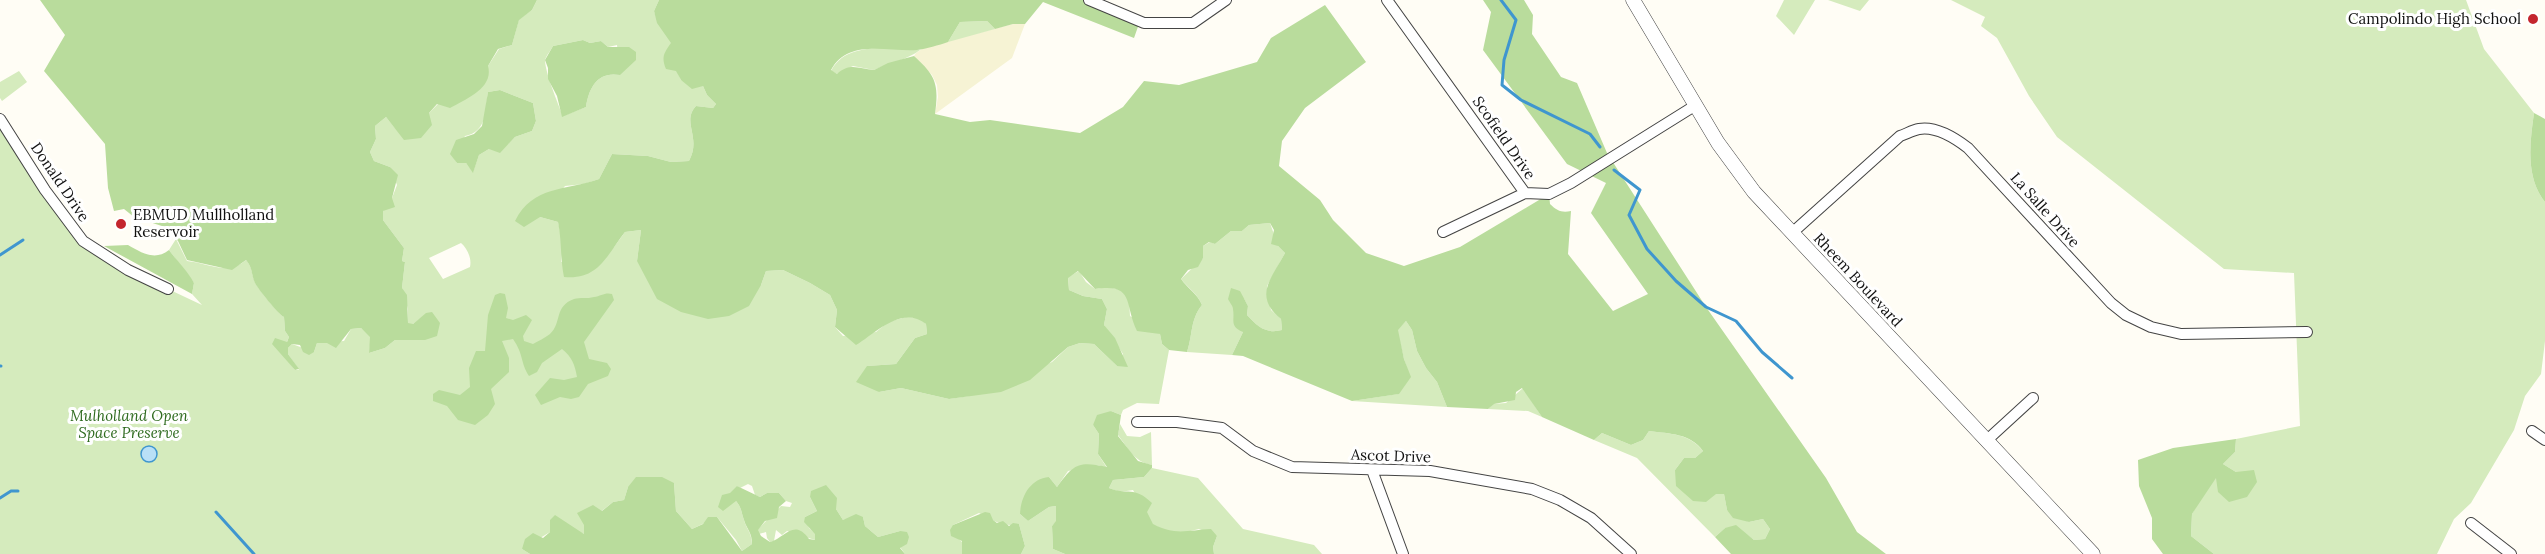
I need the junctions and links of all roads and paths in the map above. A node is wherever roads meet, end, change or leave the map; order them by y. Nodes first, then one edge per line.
1 (1089, 0) edge
2 (1226, 0) edge
3 (1387, 0) edge
4 (1633, 0) edge
5 (1696, 105) junction
6 (0, 119) edge
7 (1525, 193) junction
8 (1443, 232) dead end
9 (1792, 233) junction
10 (168, 289) dead end
11 (2307, 332) dead end
12 (2033, 398) dead end
13 (1137, 422) dead end
14 (2532, 431) dead end
15 (2545, 440) edge
16 (1986, 441) junction
17 (1372, 470) junction
18 (2471, 523) dead end
19 (1403, 554) edge
20 (1631, 554) edge
21 (2093, 554) edge
22 (2511, 554) edge

1 - 2 street
3 - 7 street, Scofield Drive
4 - 5 street, Rheem Boulevard
5 - 7 street, Scofield Drive
5 - 9 street, Rheem Boulevard
6 - 10 street, Donald Drive
7 - 8 street
9 - 11 street, La Salle Drive
9 - 16 street, Rheem Boulevard
12 - 16 street
13 - 17 street, Ascot Drive
14 - 15 street
16 - 21 street, Rheem Boulevard
17 - 19 street
17 - 20 street, Ascot Drive
18 - 22 street

